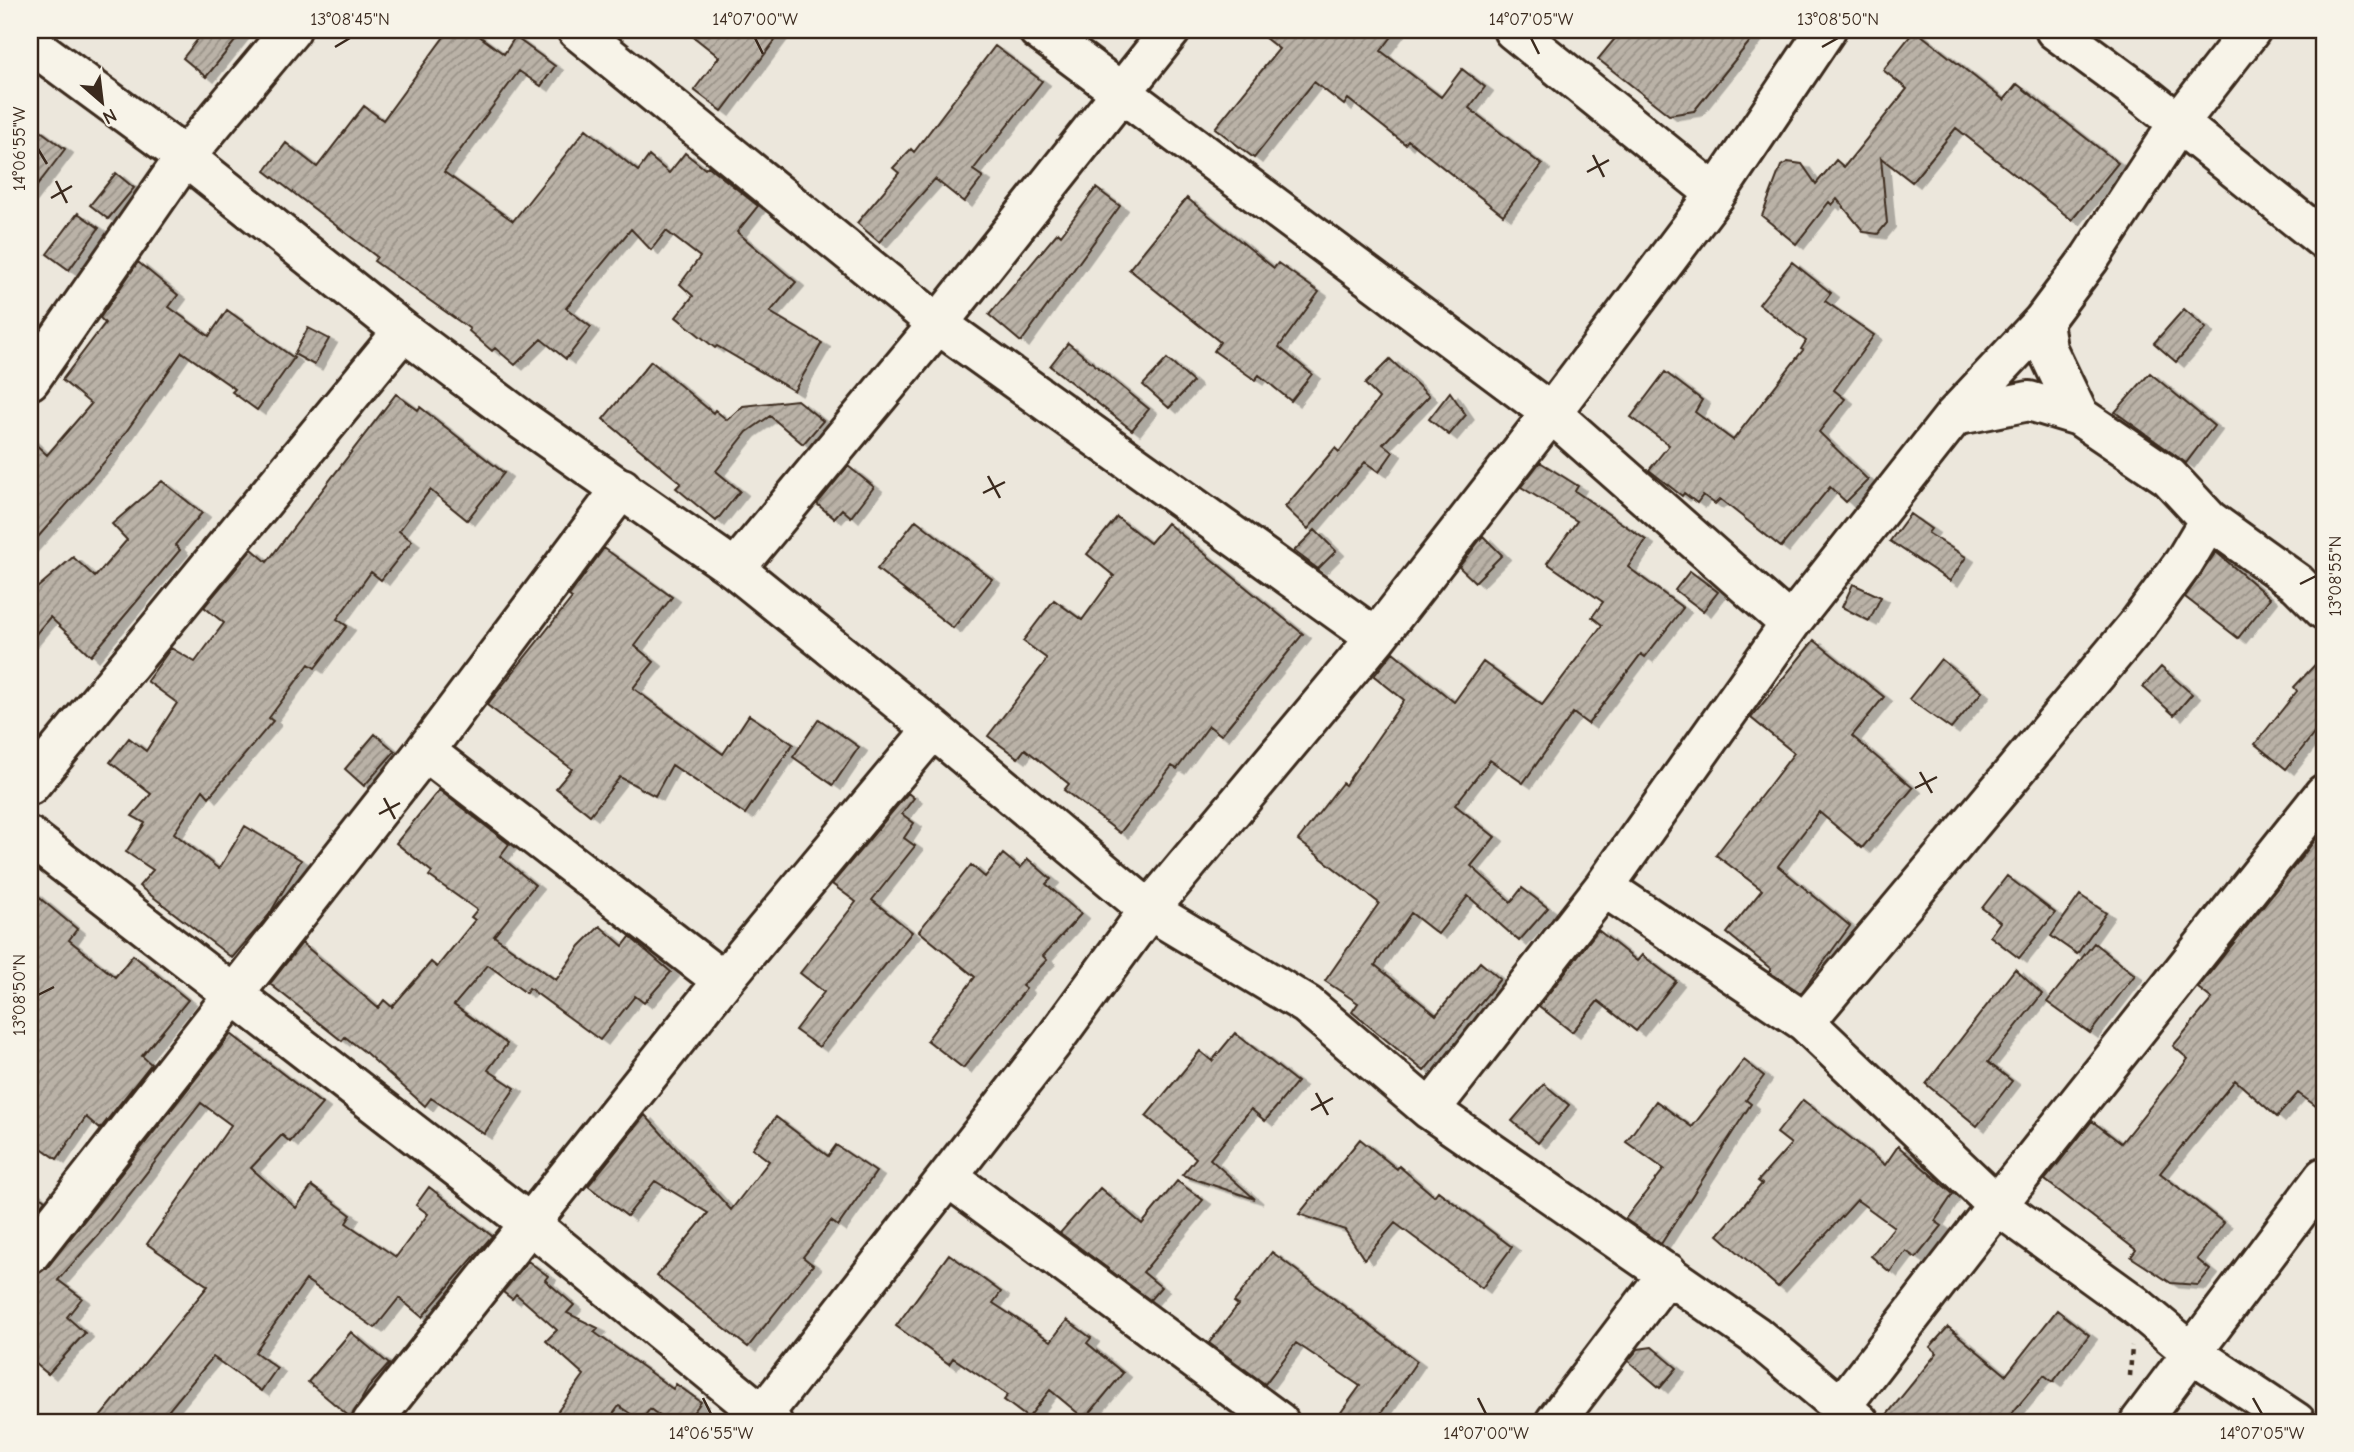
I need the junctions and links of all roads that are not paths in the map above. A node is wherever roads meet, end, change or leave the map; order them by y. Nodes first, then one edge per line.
1 (291, 30) edge
2 (577, 30) edge
3 (1038, 30) edge
4 (1171, 30) edge
5 (1513, 30) edge
6 (1826, 30) edge
7 (2055, 30) edge
8 (2251, 30) edge
9 (30, 43) edge
10 (1121, 92) junction
11 (2177, 125) junction
12 (185, 157) junction
13 (1716, 194) junction
14 (2324, 240) edge
15 (2043, 321) junction
16 (938, 324) junction
17 (403, 331) junction
18 (30, 380) edge
19 (1550, 413) junction
20 (1954, 416) junction
21 (2079, 416) junction
22 (622, 488) junction
23 (2209, 520) junction
24 (735, 569) junction
25 (2324, 610) edge
26 (1790, 624) junction
27 (1376, 638) junction
28 (933, 729) junction
29 (425, 751) junction
30 (30, 785) edge
31 (2324, 794) edge
32 (30, 837) edge
33 (1604, 887) junction
34 (1149, 910) junction
35 (723, 981) junction
36 (231, 995) junction
37 (1805, 1022) junction
38 (1430, 1110) junction
39 (948, 1177) junction
40 (2324, 1177) edge
41 (1997, 1205) junction
42 (528, 1223) junction
43 (30, 1254) edge
44 (1668, 1273) junction
45 (2191, 1352) junction
46 (1849, 1415) edge
47 (764, 1420) edge
48 (372, 1422) edge
49 (1279, 1422) edge
50 (1555, 1422) edge
51 (2140, 1422) edge
52 (2295, 1422) edge

1 - 12 street
2 - 16 street
3 - 10 street
4 - 10 street
5 - 13 street
6 - 13 street
7 - 11 street
8 - 11 street
9 - 12 street
10 - 16 street
10 - 19 street
11 - 14 street
11 - 15 street
12 - 17 street
12 - 18 street
13 - 19 street
15 - 20 street
15 - 21 street
16 - 24 street
16 - 27 street
17 - 22 street
17 - 30 street
19 - 26 street
19 - 27 street
20 - 21 street
20 - 26 street
21 - 23 street
22 - 24 street
22 - 29 street
23 - 25 street
23 - 37 street
24 - 28 street
26 - 33 street
27 - 34 street
28 - 34 street
28 - 35 street
29 - 35 street
29 - 36 street
31 - 41 street
32 - 36 street
33 - 37 street
33 - 38 street
34 - 38 street
34 - 39 street
35 - 42 street
36 - 42 street
36 - 43 street
37 - 41 street
38 - 44 street
39 - 47 street
39 - 49 street
40 - 45 street
41 - 45 street
41 - 46 street
42 - 47 street
42 - 48 street
44 - 46 street
44 - 50 street
45 - 51 street
45 - 52 street

